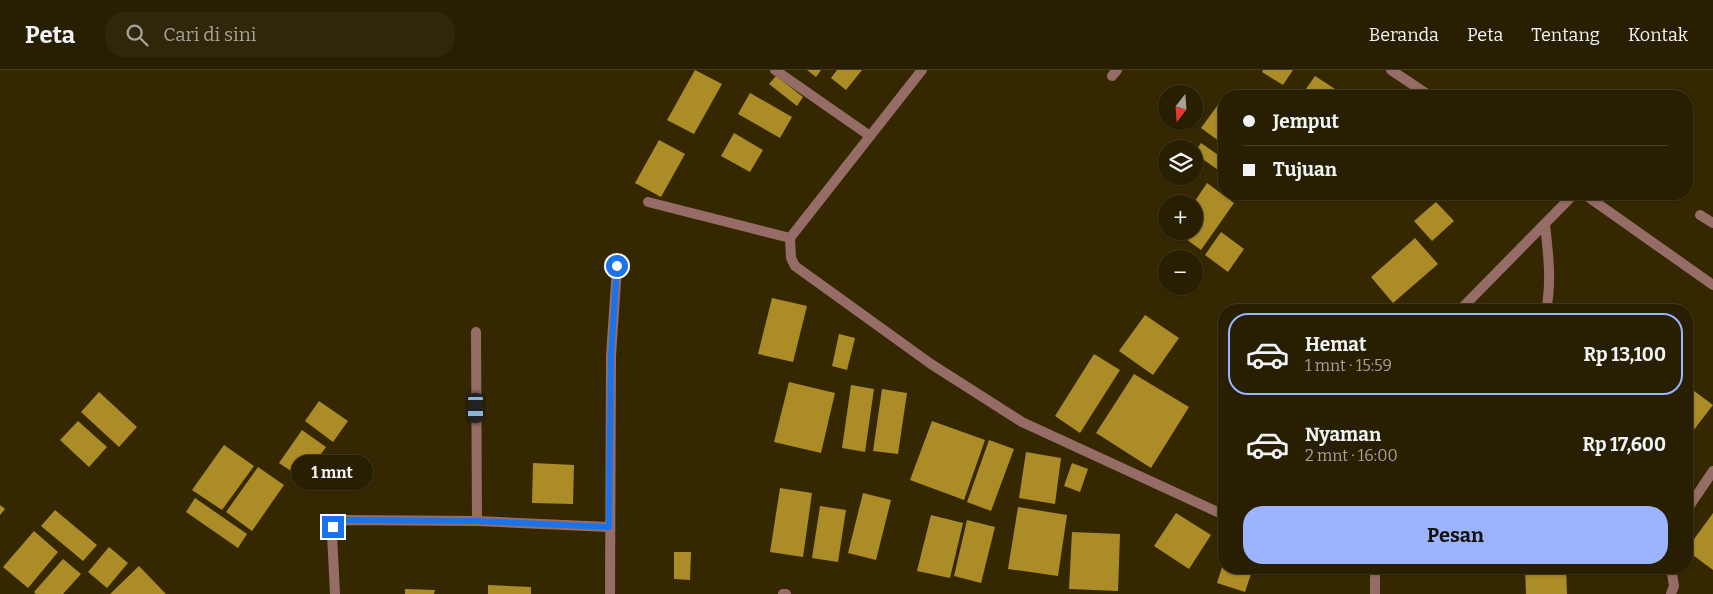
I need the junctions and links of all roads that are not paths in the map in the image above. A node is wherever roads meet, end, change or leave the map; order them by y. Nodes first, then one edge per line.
1 (775, 70) edge
2 (922, 70) edge
3 (1391, 70) edge
4 (1421, 90) edge
5 (870, 136) junction
6 (1568, 200) edge
7 (1593, 200) edge
8 (648, 202) dead end
9 (1700, 216) dead end
10 (1545, 224) junction
11 (1713, 224) edge
12 (790, 238) junction
13 (617, 266) dead end
14 (1713, 285) edge
15 (1466, 304) edge
16 (1547, 304) edge
17 (476, 332) dead end
18 (1713, 471) edge
19 (1693, 501) edge
20 (1218, 512) edge
21 (477, 521) junction
22 (609, 527) junction
23 (1375, 574) edge
24 (1672, 574) edge
25 (335, 594) edge
26 (610, 594) edge
27 (1375, 594) edge
28 (1670, 594) edge

1 - 5 street
2 - 5 street
3 - 4 street
5 - 12 street
6 - 10 street
7 - 14 street
8 - 12 street
9 - 11 street
10 - 15 street
10 - 16 street
12 - 20 street
13 - 22 street
17 - 21 street
18 - 19 street
21 - 22 street
21 - 25 street
22 - 26 street
23 - 27 street
24 - 28 street

